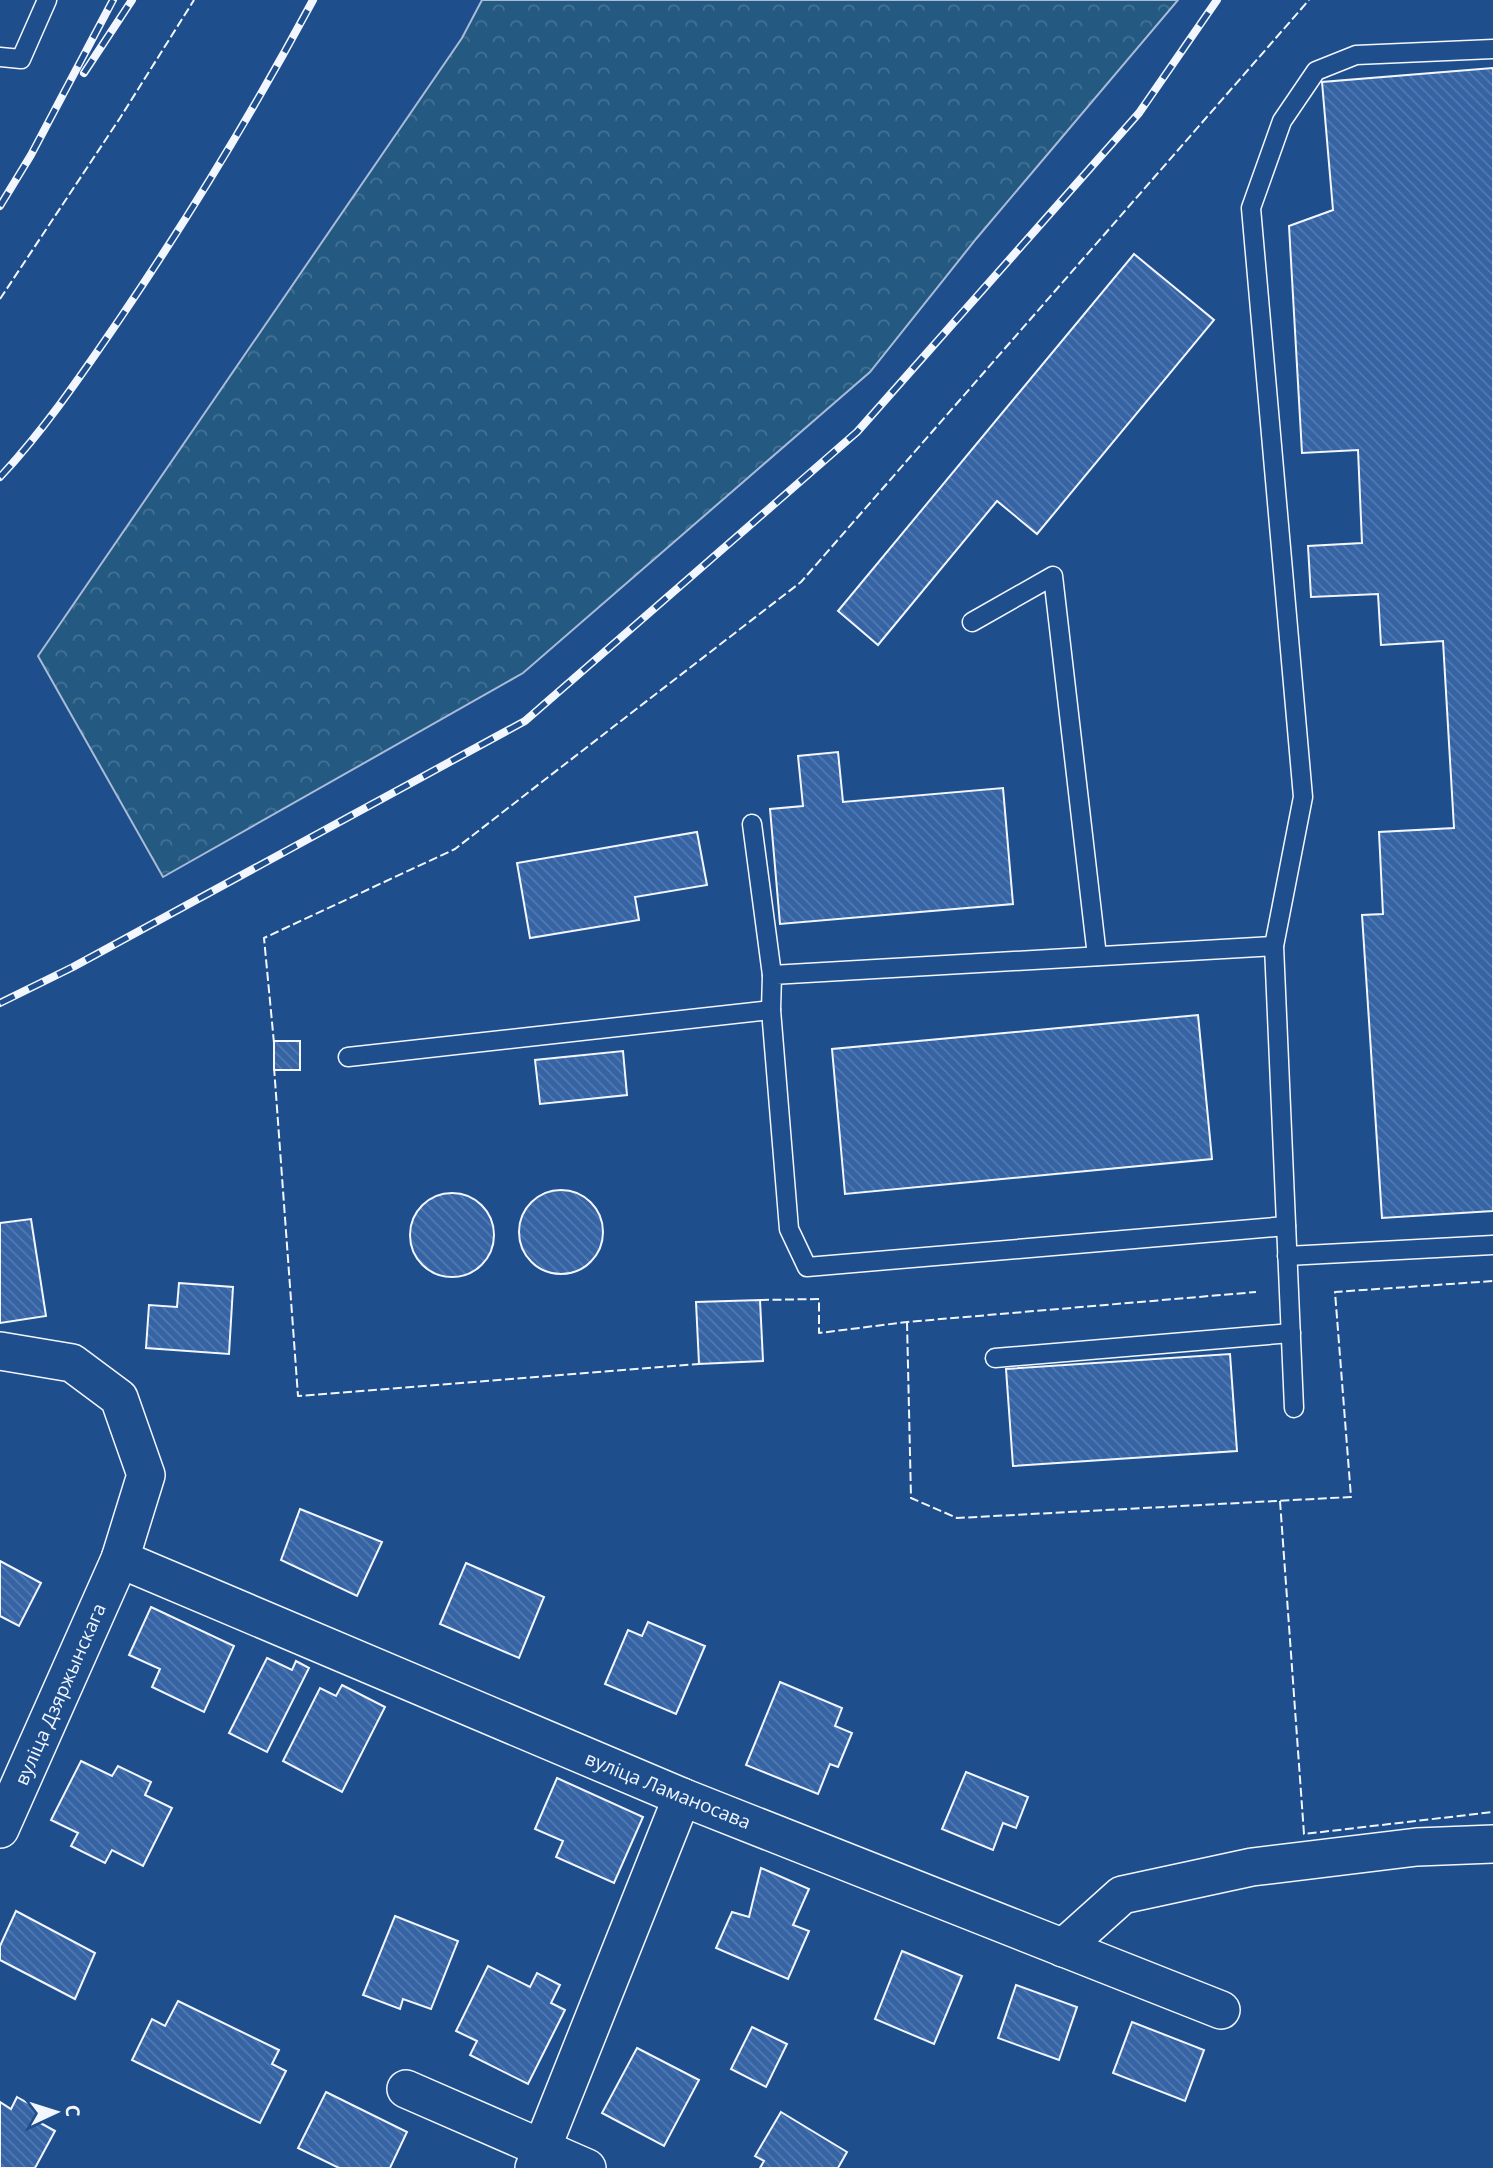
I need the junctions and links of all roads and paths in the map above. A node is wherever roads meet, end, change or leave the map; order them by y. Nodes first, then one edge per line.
1 (47, 0) edge
2 (1493, 49) edge
3 (0, 57) edge
4 (972, 622) dead end
5 (752, 824) dead end
6 (1274, 946) junction
7 (1097, 956) junction
8 (772, 975) junction
9 (771, 1010) junction
10 (348, 1057) dead end
11 (1286, 1226) junction
12 (1493, 1245) edge
13 (1287, 1256) junction
14 (1291, 1333) junction
15 (0, 1351) edge
16 (995, 1358) dead end
17 (1294, 1408) dead end
18 (120, 1559) junction
19 (682, 1797) junction
20 (0, 1829) edge
21 (1493, 1844) edge
22 (1063, 1948) junction
23 (1221, 2010) dead end
24 (407, 2089) dead end
25 (538, 2159) edge
26 (587, 2168) edge

1 - 3 lane
2 - 6 lane
4 - 7 lane
5 - 8 lane
6 - 7 lane
6 - 11 lane
7 - 8 lane
8 - 9 lane
9 - 10 lane
9 - 11 lane
11 - 13 lane
12 - 13 lane
13 - 14 lane
14 - 16 lane
14 - 17 lane
15 - 18 street, вуліца Дзяржынскага
18 - 19 street, вуліца Ламаносава
18 - 20 street, вуліца Дзяржынскага
19 - 22 street, вуліца Ламаносава
19 - 25 street
21 - 22 street
22 - 23 street, вуліца Ламаносава
24 - 25 street
25 - 26 street

